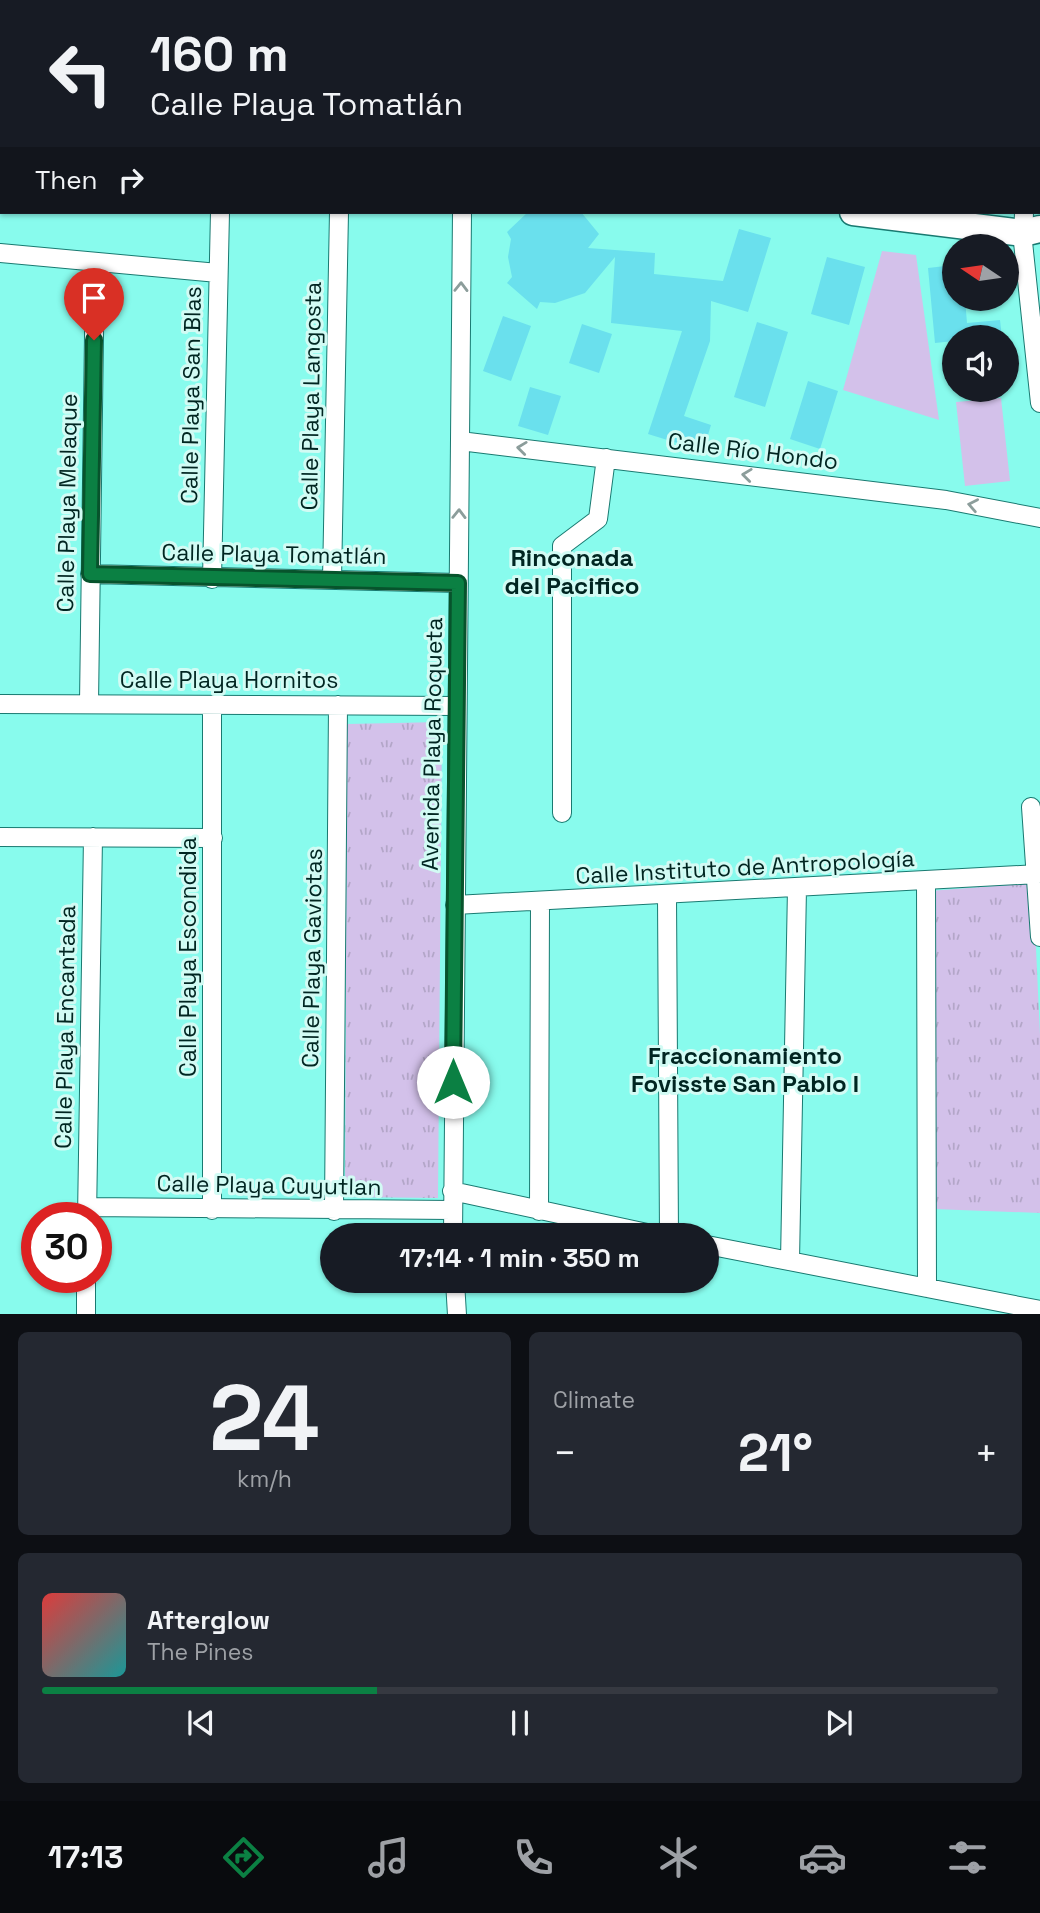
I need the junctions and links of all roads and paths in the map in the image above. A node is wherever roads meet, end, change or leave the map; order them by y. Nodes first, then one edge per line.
1 (220, 214) edge
2 (340, 214) edge
3 (462, 214) edge
4 (880, 214) edge
5 (1029, 225) edge
6 (0, 253) edge
7 (95, 262) junction
8 (218, 273) junction
9 (1038, 374) edge
10 (1040, 403) edge
11 (460, 441) junction
12 (606, 458) junction
13 (1040, 517) edge
14 (90, 574) junction
15 (212, 579) junction
16 (332, 580) junction
17 (458, 583) junction
18 (89, 703) junction
19 (0, 704) edge
20 (212, 705) junction
21 (338, 705) junction
22 (457, 706) junction
23 (1031, 807) dead end
24 (562, 813) dead end
25 (0, 836) edge
26 (93, 837) junction
27 (214, 838) junction
28 (1038, 874) junction
29 (926, 881) junction
30 (797, 888) junction
31 (667, 895) junction
32 (540, 903) junction
33 (455, 905) junction
34 (1040, 937) edge
35 (452, 1191) junction
36 (87, 1202) edge
37 (212, 1210) junction
38 (452, 1210) junction
39 (334, 1211) junction
40 (539, 1211) junction
41 (112, 1212) edge
42 (452, 1223) edge
43 (598, 1223) edge
44 (669, 1223) edge
45 (719, 1247) edge
46 (790, 1261) junction
47 (927, 1288) junction
48 (86, 1293) edge
49 (456, 1293) edge
50 (1040, 1310) edge
51 (86, 1314) edge
52 (457, 1314) edge

1 - 8 street, Calle Playa San Blas
2 - 16 street, Calle Playa Langosta
11 -> 3 street, Avenida Playa Roqueta
4 - 5 main road
5 - 9 street
6 - 7 street
7 - 8 street
7 - 14 street, Calle Playa Melaque
8 - 15 street, Calle Playa San Blas
9 - 10 street
12 -> 11 street, Calle Río Hondo
17 -> 11 street, Avenida Playa Roqueta
13 -> 12 street, Calle Río Hondo
12 - 24 street
14 - 15 street, Calle Playa Tomatlán
14 - 18 street, Calle Playa Melaque
15 - 16 street, Calle Playa Tomatlán
16 - 17 street, Calle Playa Tomatlán
17 - 22 street, Avenida Playa Roqueta
18 - 19 street, Calle Playa Hornitos
18 - 20 street, Calle Playa Hornitos
20 - 21 street, Calle Playa Hornitos
20 - 27 street, Calle Playa Escondida
21 - 22 street, Calle Playa Hornitos
21 - 39 street, Calle Playa Gaviotas
22 - 33 street, Avenida Playa Roqueta
23 - 28 street
25 - 26 street
26 - 27 street
26 - 36 street, Calle Playa Encantada
27 - 37 street, Calle Playa Escondida
28 - 29 street, Calle Instituto de Antropología
28 - 34 street
29 - 30 street, Calle Instituto de Antropología
29 - 47 street
30 - 31 street, Calle Instituto de Antropología
30 - 46 street
31 - 32 street, Calle Instituto de Antropología
31 - 44 street
32 - 33 street, Calle Instituto de Antropología
32 - 40 street
33 - 35 street, Avenida Playa Roqueta
35 - 38 street, Avenida Playa Roqueta
35 - 40 street
37 - 39 street, Calle Playa Cuyutlan
37 - 41 street, Calle Playa Cuyutlan
38 - 39 street, Calle Playa Cuyutlan
38 - 42 street, Avenida Playa Roqueta
40 - 43 street
45 - 46 street
46 - 47 street
47 - 50 street
48 - 51 street
49 - 52 street

